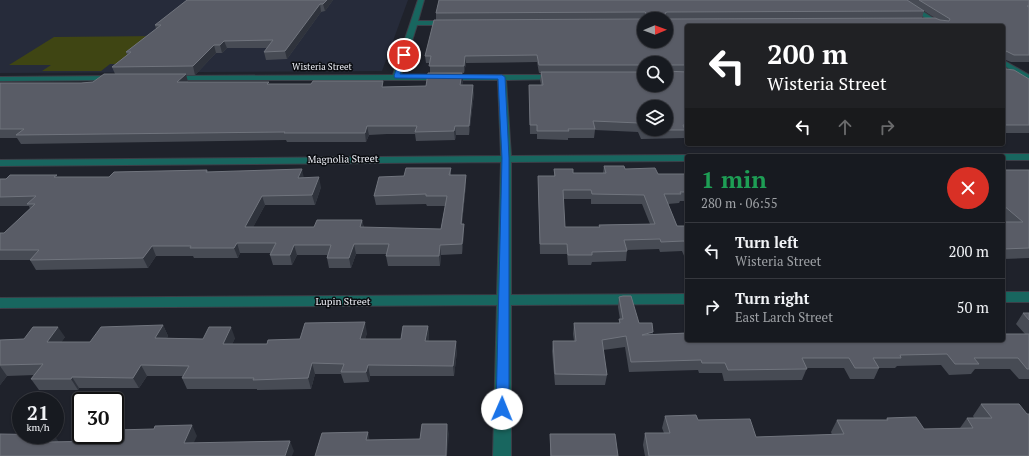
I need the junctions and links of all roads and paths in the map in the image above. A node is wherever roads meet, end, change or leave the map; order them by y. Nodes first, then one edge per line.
1 (421, 0) edge
2 (900, 0) edge
3 (919, 21) edge
4 (935, 21) junction
5 (414, 23) junction
6 (454, 23) edge
7 (940, 24) edge
8 (1005, 63) edge
9 (1010, 74) edge
10 (1027, 75) edge
11 (397, 76) junction
12 (502, 77) junction
13 (565, 77) edge
14 (127, 78) edge
15 (159, 78) edge
16 (0, 79) edge
17 (1005, 157) edge
18 (1029, 157) edge
19 (506, 158) junction
20 (685, 158) edge
21 (0, 163) edge
22 (1005, 297) edge
23 (1029, 297) edge
24 (685, 299) edge
25 (504, 300) junction
26 (0, 303) edge
27 (502, 456) edge

1 - 5 street
2 - 4 street
3 - 4 street
4 - 7 street
5 - 6 street
5 - 11 street
8 - 10 street
9 - 10 street
11 - 12 street, Wisteria Street
11 - 15 street, Wisteria Street
12 - 13 street, Wisteria Street
12 - 19 street
14 - 16 street
17 - 18 street
19 - 20 street, Magnolia Street
19 - 21 street, Magnolia Street
19 - 25 street
22 - 23 street
24 - 25 street, Lupin Street
25 - 26 street, Lupin Street
25 - 27 street

